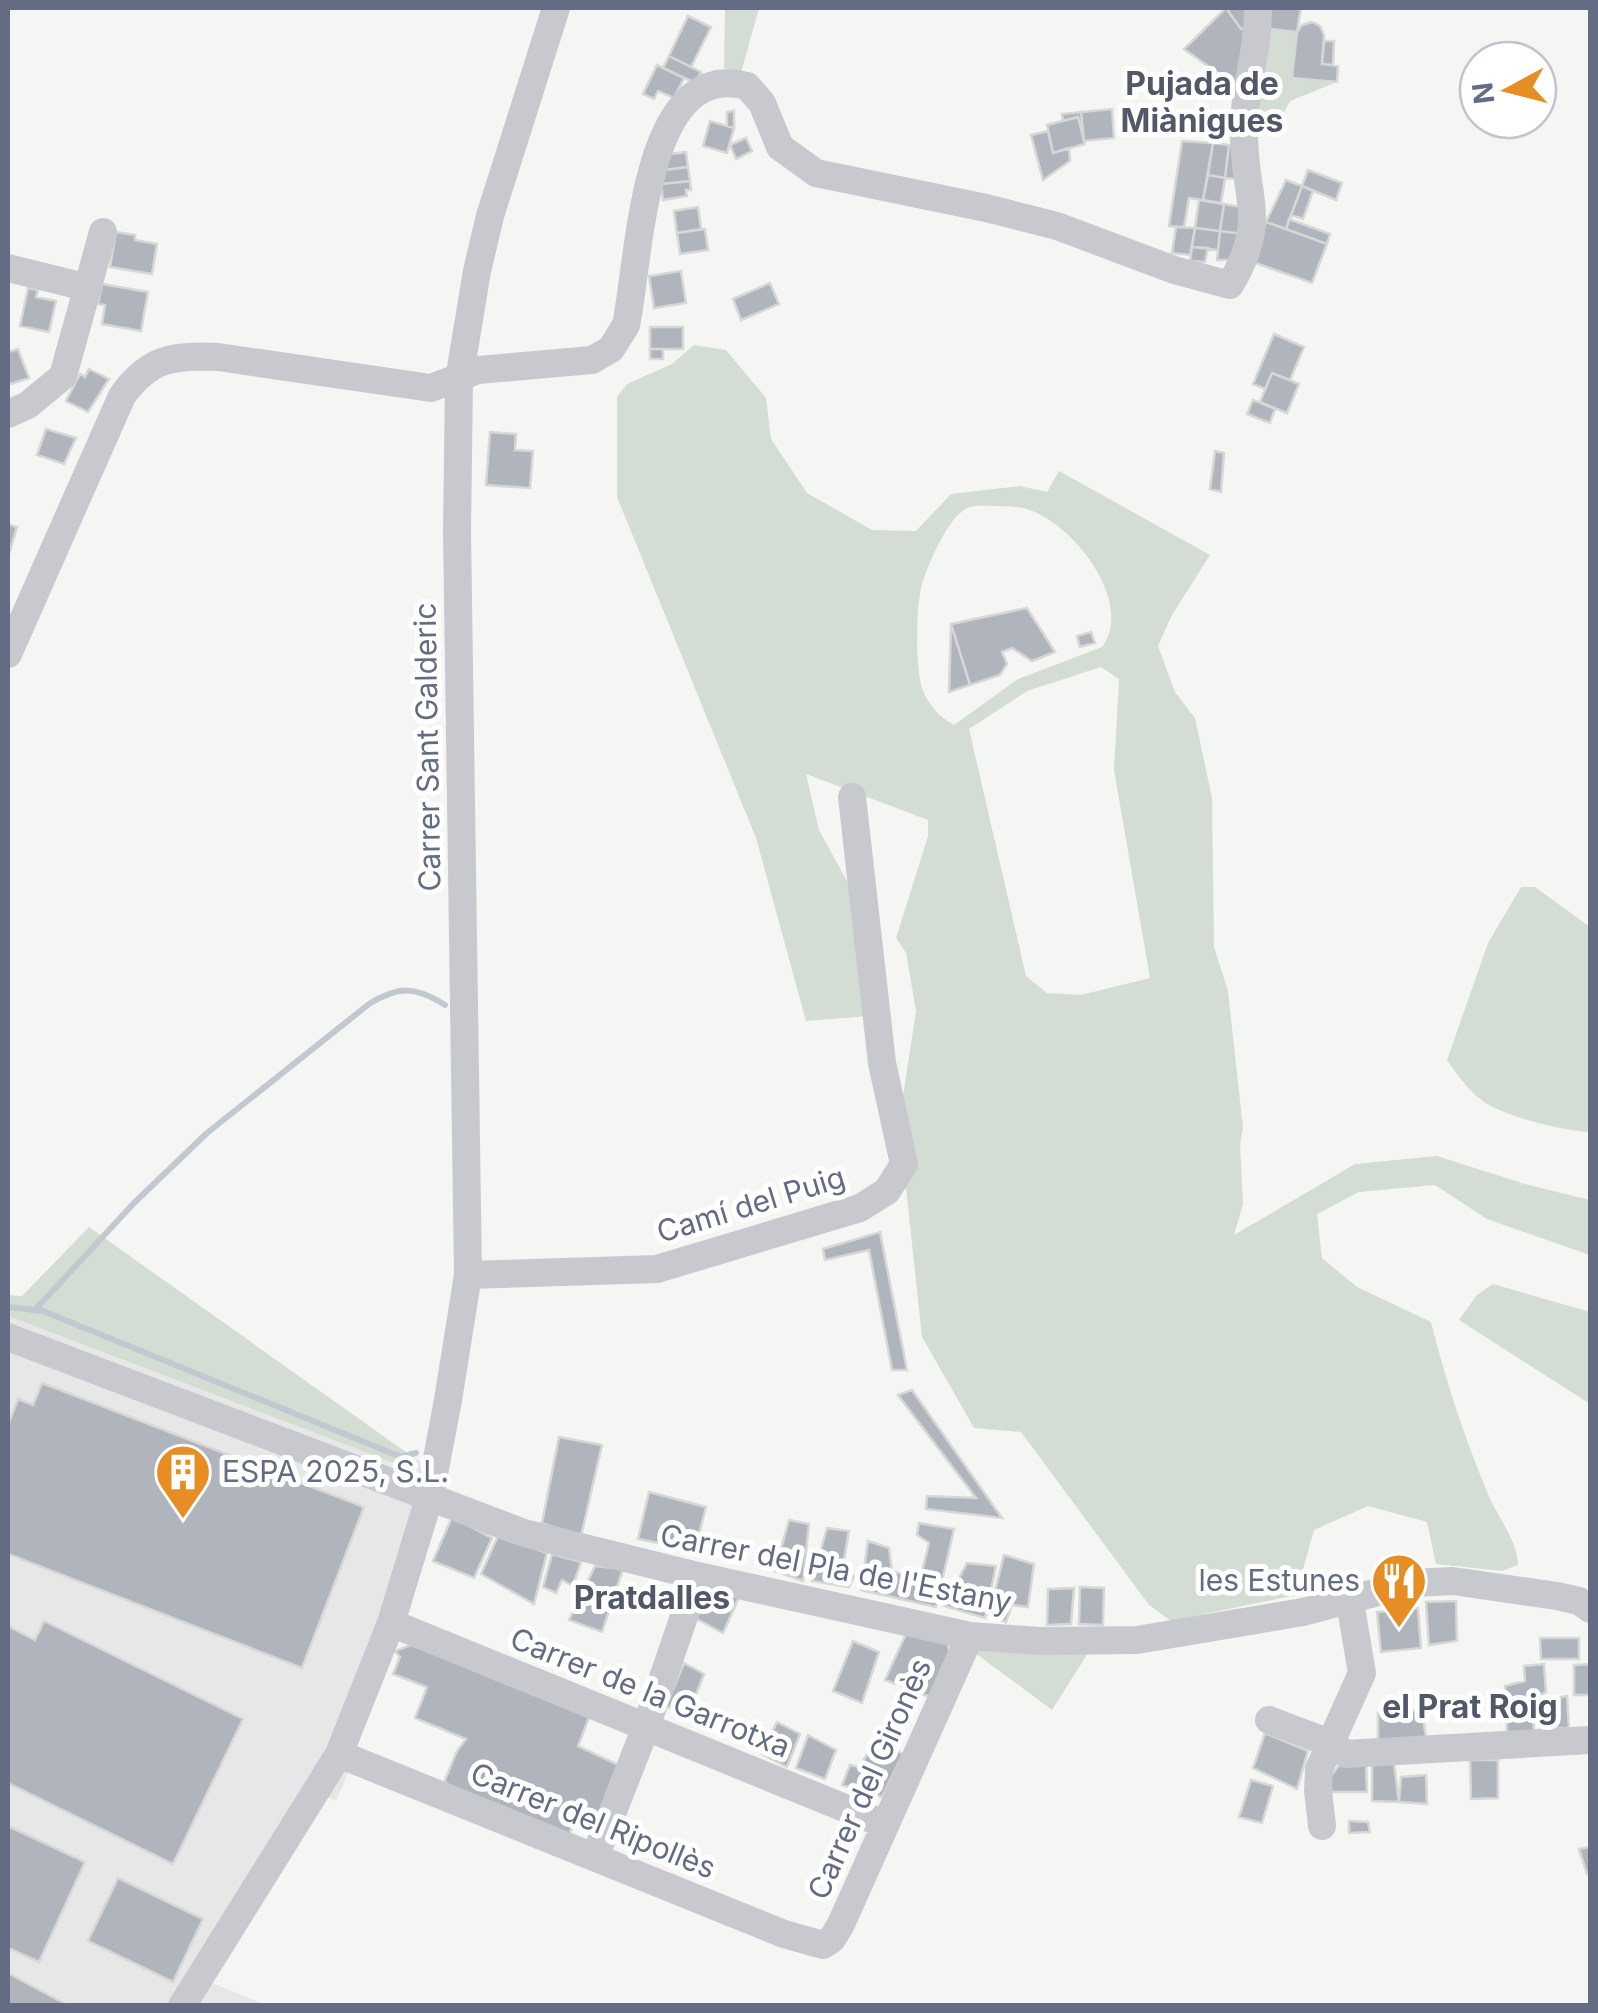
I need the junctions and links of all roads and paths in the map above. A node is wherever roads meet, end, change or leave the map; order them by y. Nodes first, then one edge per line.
1 (556, 8) edge
2 (1258, 8) edge
3 (103, 232) dead end
4 (8, 268) edge
5 (89, 288) junction
6 (468, 375) junction
7 (8, 414) edge
8 (8, 654) edge
9 (852, 797) dead end
10 (468, 1274) junction
11 (8, 1337) edge
12 (430, 1495) junction
13 (698, 1576) junction
14 (1350, 1602) junction
15 (1590, 1609) edge
16 (391, 1623) junction
17 (970, 1636) junction
18 (1269, 1720) dead end
19 (646, 1727) junction
20 (1590, 1740) edge
21 (1330, 1744) junction
22 (339, 1754) junction
23 (884, 1824) junction
24 (1322, 1826) dead end
25 (595, 1857) junction
26 (823, 1944) joint
27 (182, 2006) edge

1 - 6 street, Carrer Sant Galderic
2 - 6 street
3 - 5 street
4 - 5 street
5 - 7 street
6 - 8 street
6 - 10 street, Carrer Sant Galderic
9 - 10 street, Camí del Puig
10 - 12 street, Carrer Sant Galderic
11 - 12 street, Carrer del Pla de l'Estany
12 - 13 street, Carrer del Pla de l'Estany
12 - 16 street, Carrer Sant Galderic
13 - 17 street, Carrer del Pla de l'Estany
13 - 19 street
14 - 15 street, Carrer del Pla de l'Estany
14 - 17 street, Carrer del Pla de l'Estany
14 - 21 street
16 - 19 street, Carrer de la Garrotxa
16 - 22 street, Carrer Sant Galderic
17 - 23 street, Carrer del Gironès
18 - 21 street
19 - 23 street, Carrer de la Garrotxa
19 - 25 street
20 - 21 street
21 - 24 street
22 - 25 street, Carrer del Ripollès
22 - 27 street, Carrer Sant Galderic
23 - 26 street, Carrer del Gironès
25 - 26 street, Carrer del Ripollès

